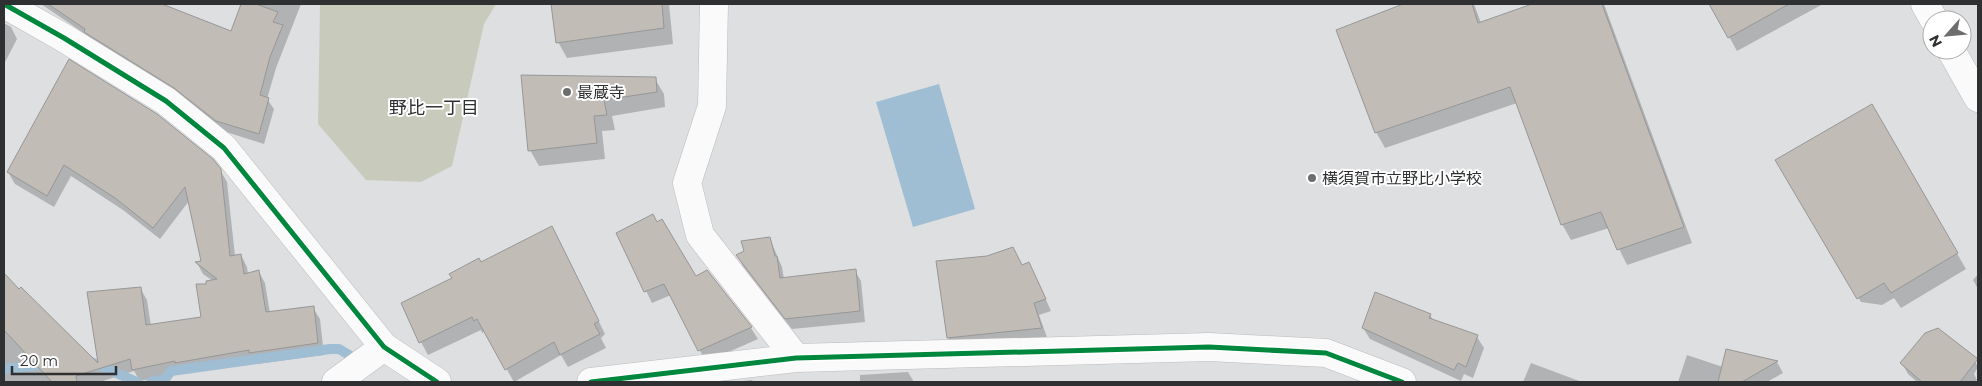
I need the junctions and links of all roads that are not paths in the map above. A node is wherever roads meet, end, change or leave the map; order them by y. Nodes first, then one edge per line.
1 (4, 4) edge
2 (714, 4) edge
3 (1964, 60) edge
4 (1978, 98) edge
5 (384, 347) junction
6 (796, 358) junction
7 (695, 376) edge
8 (336, 382) edge
9 (437, 382) edge
10 (591, 382) edge
11 (1402, 382) edge

1 - 5 street
2 - 6 street
3 - 4 street
5 - 8 street
5 - 9 street
6 - 7 street
6 - 11 street
7 - 10 street

